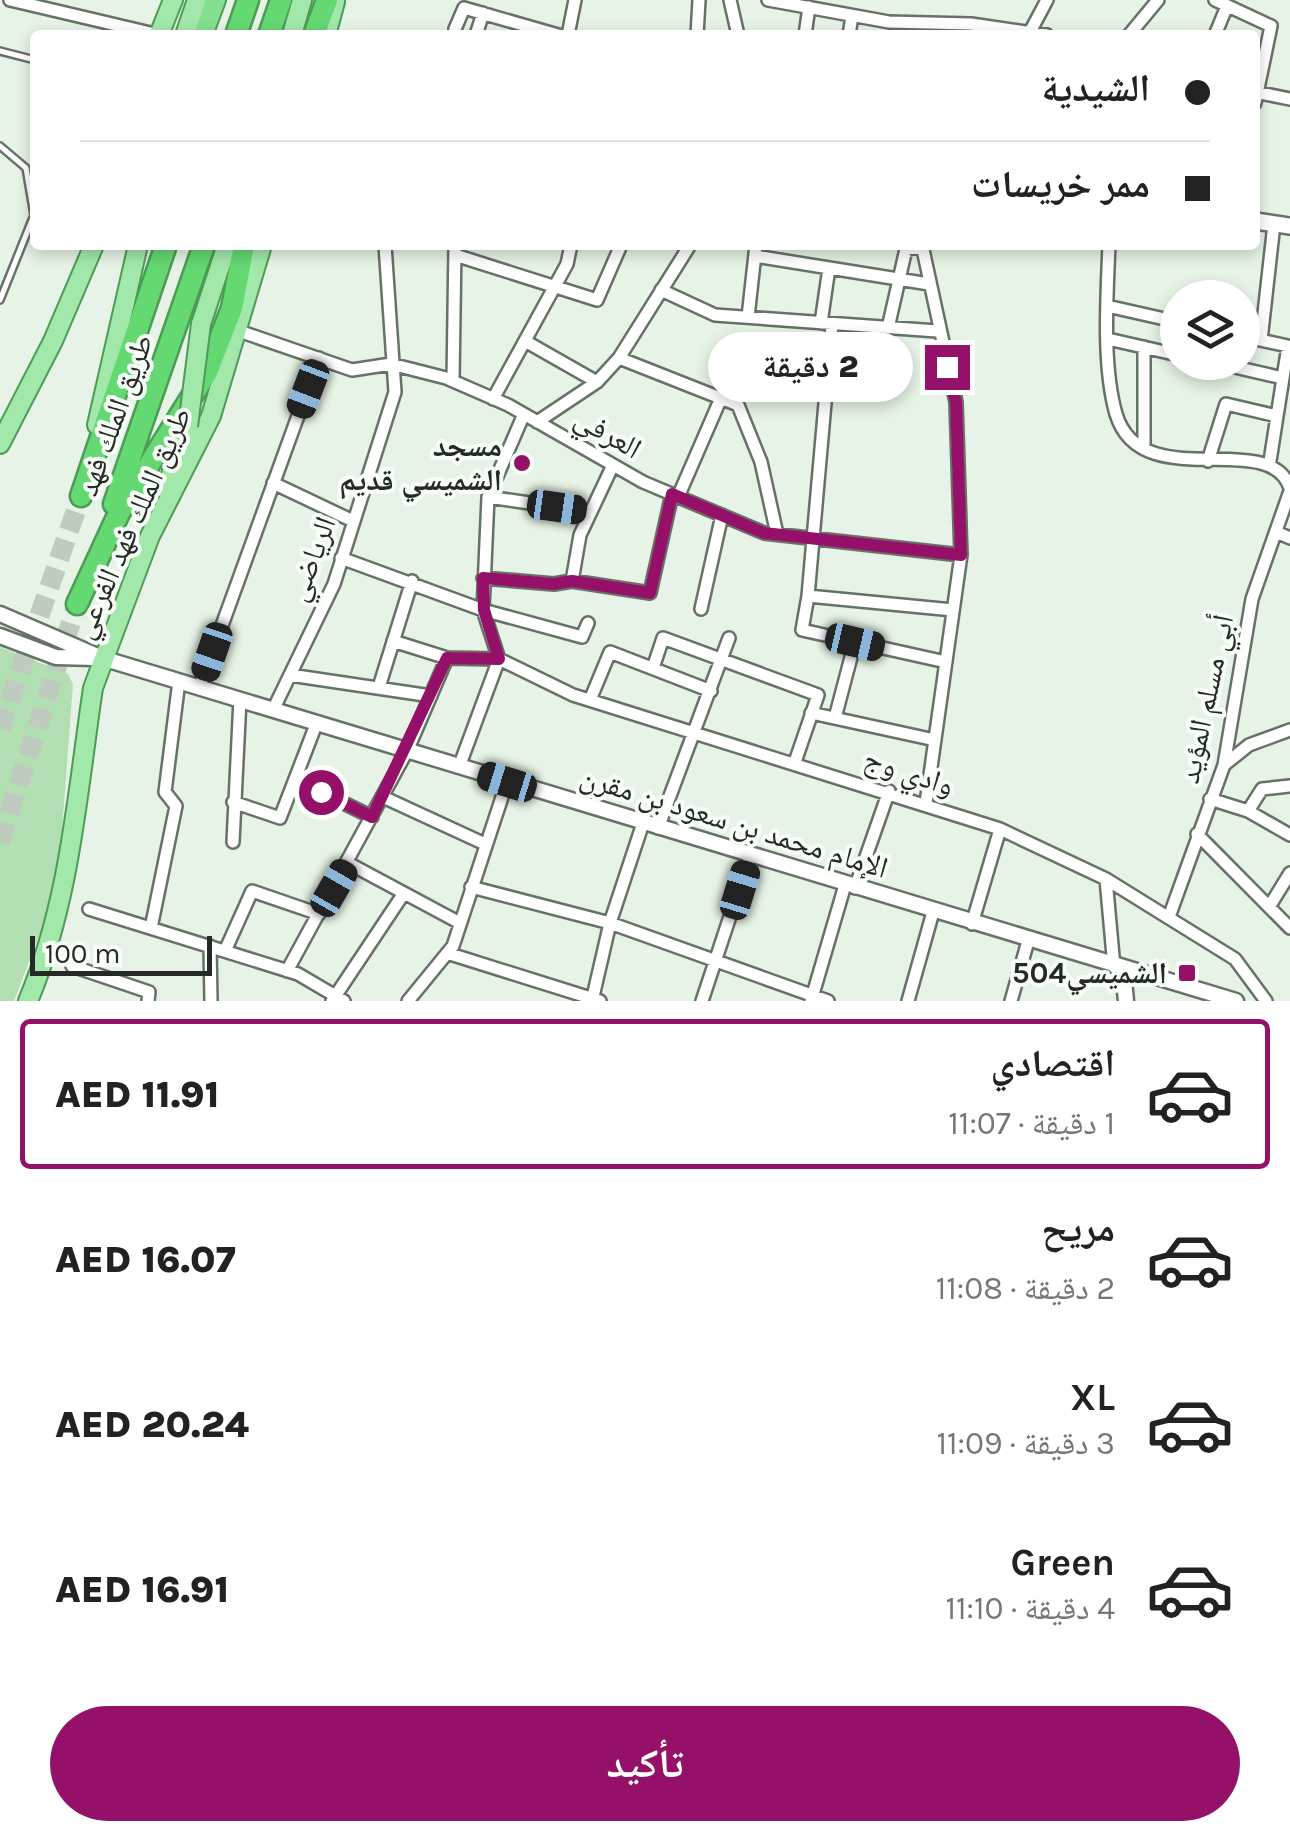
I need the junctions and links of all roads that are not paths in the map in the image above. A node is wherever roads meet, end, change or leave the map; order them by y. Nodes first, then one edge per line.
1 (10, 0) edge
2 (173, 0) edge
3 (197, 0) edge
4 (216, 0) edge
5 (248, 0) edge
6 (281, 0) edge
7 (302, 0) edge
8 (328, 0) edge
9 (335, 0) edge
10 (575, 0) edge
11 (700, 0) edge
12 (730, 0) edge
13 (768, 0) edge
14 (1047, 0) edge
15 (1158, 0) edge
16 (1248, 0) edge
17 (1221, 3) edge
18 (808, 8) junction
19 (482, 13) junction
20 (1242, 13) junction
21 (852, 16) junction
22 (902, 29) edge
23 (138, 30) edge
24 (161, 30) edge
25 (187, 30) edge
26 (206, 30) edge
27 (238, 30) edge
28 (271, 30) edge
29 (293, 30) edge
30 (316, 30) edge
31 (327, 30) edge
32 (455, 30) dead end
33 (477, 30) edge
34 (524, 30) edge
35 (569, 30) edge
36 (697, 30) edge
37 (737, 30) edge
38 (806, 30) edge
39 (850, 30) edge
40 (935, 30) edge
41 (1031, 30) edge
42 (1133, 30) edge
43 (1216, 30) edge
44 (0, 51) edge
45 (30, 59) edge
46 (1260, 77) edge
47 (1260, 96) edge
48 (1290, 98) edge
49 (0, 146) edge
50 (30, 191) edge
51 (30, 224) edge
52 (1282, 225) edge
53 (92, 250) edge
54 (137, 250) edge
55 (164, 250) edge
56 (203, 250) edge
57 (224, 250) edge
58 (243, 250) edge
59 (261, 250) edge
60 (384, 250) edge
61 (455, 250) edge
62 (570, 250) edge
63 (619, 250) edge
64 (687, 250) edge
65 (755, 250) edge
66 (906, 250) edge
67 (923, 250) edge
68 (1108, 250) edge
69 (829, 268) junction
70 (899, 279) junction
71 (556, 284) junction
72 (929, 284) junction
73 (660, 290) junction
74 (0, 300) edge
75 (1107, 306) junction
76 (748, 318) junction
77 (1160, 318) edge
78 (826, 323) junction
79 (888, 328) junction
80 (239, 331) junction
81 (938, 332) junction
82 (1108, 339) junction
83 (1261, 340) joint
84 (525, 341) junction
85 (1144, 347) junction
86 (1160, 351) edge
87 (319, 358) junction
88 (619, 358) junction
89 (390, 364) junction
90 (1260, 367) edge
91 (1286, 370) edge
92 (454, 381) junction
93 (596, 382) junction
94 (721, 398) junction
95 (493, 399) junction
96 (524, 414) junction
97 (1277, 416) junction
98 (537, 422) junction
99 (0, 444) edge
100 (1144, 449) junction
101 (1208, 461) junction
102 (613, 465) junction
103 (1280, 467) edge
104 (272, 483) junction
105 (1290, 489) edge
106 (81, 496) joint
107 (488, 496) junction
108 (676, 496) junction
109 (591, 512) junction
110 (722, 515) junction
111 (352, 520) junction
112 (1276, 532) junction
113 (776, 534) junction
114 (150, 536) junction
115 (1290, 538) edge
116 (816, 540) junction
117 (961, 555) junction
118 (342, 558) junction
119 (483, 578) junction
120 (412, 581) junction
121 (572, 581) junction
122 (808, 596) junction
123 (701, 609) dead end
124 (484, 610) junction
125 (953, 610) junction
126 (0, 614) edge
127 (588, 623) dead end
128 (0, 636) edge
129 (729, 638) dead end
130 (393, 641) junction
131 (855, 642) junction
132 (102, 658) junction
133 (447, 658) junction
134 (722, 658) junction
135 (499, 659) junction
136 (946, 662) junction
137 (652, 668) junction
138 (290, 675) junction
139 (179, 681) junction
140 (200, 686) junction
141 (378, 687) junction
142 (711, 691) junction
143 (430, 696) junction
144 (240, 699) junction
145 (590, 700) junction
146 (274, 710) junction
147 (812, 714) junction
148 (835, 718) junction
149 (317, 722) junction
150 (1290, 730) edge
151 (697, 732) junction
152 (935, 740) junction
153 (407, 751) junction
154 (796, 762) junction
155 (1224, 764) junction
156 (459, 767) junction
157 (295, 779) junction
158 (507, 782) junction
159 (1290, 786) edge
160 (890, 792) junction
161 (383, 797) junction
162 (1210, 799) junction
163 (232, 802) junction
164 (926, 803) junction
165 (1248, 811) junction
166 (372, 817) junction
167 (651, 826) junction
168 (1000, 829) junction
169 (1288, 830) edge
170 (1197, 834) junction
171 (233, 842) dead end
172 (486, 844) junction
173 (750, 856) junction
174 (348, 863) junction
175 (1290, 873) edge
176 (1106, 879) junction
177 (850, 887) junction
178 (470, 888) junction
179 (404, 893) junction
180 (1269, 906) junction
181 (88, 909) dead end
182 (933, 912) junction
183 (319, 914) junction
184 (1169, 917) junction
185 (460, 923) junction
186 (610, 923) junction
187 (972, 924) junction
188 (150, 928) junction
189 (1290, 928) edge
190 (1028, 941) junction
191 (210, 946) junction
192 (225, 951) junction
193 (447, 953) junction
194 (718, 958) junction
195 (72, 966) dead end
196 (1118, 969) junction
197 (287, 970) junction
198 (337, 999) edge
199 (812, 999) edge
200 (595, 1000) edge
201 (28, 1001) edge
202 (148, 1001) edge
203 (211, 1001) edge
204 (408, 1001) edge
205 (702, 1001) edge
206 (828, 1001) edge
207 (908, 1001) edge
208 (1011, 1001) edge
209 (1126, 1001) edge
210 (1236, 1001) edge
211 (1266, 1001) edge

1 - 23 street
2 - 24 main road
3 - 25 main road
4 - 26 highway
5 - 27 highway
6 - 28 highway
7 - 29 main road
8 - 30 highway
9 - 31 main road
10 - 35 street
11 - 36 street
12 - 37 street
13 - 18 street
14 - 41 street
15 - 42 street
16 - 20 street
17 - 20 street
17 - 43 street
18 - 21 street
18 - 38 street
19 - 32 street
19 - 33 street
19 - 34 street
20 - 46 street
21 - 22 street
21 - 39 street
22 - 40 street
44 - 45 lane
47 - 48 street
49 - 50 lane
51 - 74 lane
52 - 83 street
53 - 99 main road
54 - 106 main road
55 - 106 highway, طريق الملك فهد
56 - 58 highway, طريق الملك فهد
57 - 114 main road, bridge
59 - 80 main road, طريق الملك فهد الفرعي
60 - 89 street, الرياضي
61 - 71 street
61 - 92 street
62 - 71 street
63 - 71 street
64 - 73 street
65 - 69 street
65 - 76 street
66 - 70 street
67 - 72 street
68 - 75 street
69 - 70 street
69 - 78 street
70 - 72 street
70 - 79 street
71 - 84 street
72 - 81 street
73 - 76 street
73 - 88 street
75 - 77 street
75 - 82 street
76 - 78 street
78 - 79 street
78 - 116 street
79 - 81 street
80 - 87 street, العرفي
80 - 114 main road, طريق الملك فهد الفرعي
81 - 117 street
82 - 85 street
82 - 100 street
83 - 91 street
84 - 93 street
84 - 95 street
85 - 86 street
85 - 100 street
87 - 89 street, العرفي
87 - 104 street
88 - 93 street
88 - 94 street
89 - 92 street, العرفي
89 - 111 street, الرياضي
90 - 91 street
91 - 97 street
92 - 95 street, العرفي
93 - 98 street
94 - 108 street
94 - 113 street
95 - 96 street, العرفي
96 - 98 street, العرفي
96 - 107 street
97 - 101 street
97 - 103 street
98 - 102 street, العرفي
100 - 101 street
101 - 103 street
102 - 108 street, العرفي
102 - 109 street
103 - 105 street, أبي مسلم المؤيد
104 - 111 street
104 - 140 street
105 - 112 street, أبي مسلم المؤيد
107 - 109 street
107 - 119 street
108 - 110 street, العرفي
108 - 121 street
109 - 121 street
110 - 113 street, العرفي
110 - 123 street
111 - 118 street, الرياضي
112 - 115 street
112 - 155 street, أبي مسلم المؤيد
113 - 116 street, العرفي
114 - 132 main road, طريق الملك فهد الفرعي
116 - 117 street, العرفي
116 - 122 street
117 - 125 street
118 - 120 street
118 - 138 street, الرياضي
119 - 121 street
119 - 124 street
120 - 124 street
120 - 130 street
122 - 125 street
122 - 131 street
124 - 127 street
124 - 135 street
125 - 136 street
126 - 132 street, الإمام محمد بن سعود بن مقرن
128 - 132 street, الإمام محمد بن سعود بن مقرن
129 - 134 street
130 - 133 street
130 - 141 street
131 - 136 street
131 - 148 street
132 - 139 street, الإمام محمد بن سعود بن مقرن
132 - 201 main road, طريق الملك فهد الفرعي
133 - 135 street
133 - 143 street
134 - 137 street
134 - 142 street
134 - 147 street
135 - 145 street, وادي وج
135 - 156 street
136 - 152 street
137 - 142 street
137 - 145 street
138 - 141 street
138 - 146 street, الرياضي
139 - 140 street, الإمام محمد بن سعود بن مقرن
139 - 188 street
140 - 144 street, الإمام محمد بن سعود بن مقرن
141 - 143 street
142 - 151 street
143 - 153 street
144 - 146 street, الإمام محمد بن سعود بن مقرن
144 - 163 street
145 - 151 street, وادي وج
146 - 149 street, الإمام محمد بن سعود بن مقرن
147 - 148 street
147 - 154 street
148 - 152 street
149 - 153 street, الإمام محمد بن سعود بن مقرن
149 - 157 street
150 - 155 street
151 - 154 street, وادي وج
151 - 167 street
152 - 164 street
153 - 156 street, الإمام محمد بن سعود بن مقرن
153 - 161 street
154 - 160 street, وادي وج
155 - 162 street, أبي مسلم المؤيد
156 - 158 street, الإمام محمد بن سعود بن مقرن
157 - 163 street
157 - 166 street
158 - 167 street, الإمام محمد بن سعود بن مقرن
158 - 172 street
159 - 165 street
160 - 164 street, وادي وج
160 - 177 street
161 - 166 street
161 - 172 street
162 - 165 street
162 - 170 street, أبي مسلم المؤيد
163 - 171 street
164 - 168 street, وادي وج
165 - 169 street
166 - 174 street
167 - 173 street, الإمام محمد بن سعود بن مقرن
167 - 186 street
168 - 176 street, وادي وج
168 - 187 street
170 - 180 street
170 - 184 street, أبي مسلم المؤيد
172 - 178 street
173 - 177 street, الإمام محمد بن سعود بن مقرن
173 - 194 street
174 - 179 street
174 - 183 street
175 - 180 street
176 - 184 street, وادي وج
176 - 196 street
177 - 182 street, الإمام محمد بن سعود بن مقرن
177 - 199 street
178 - 185 street
178 - 186 street
179 - 185 street
179 - 198 street
180 - 189 street
181 - 188 street
182 - 187 street, الإمام محمد بن سعود بن مقرن
182 - 207 street
183 - 192 street
183 - 197 street
184 - 211 street, وادي وج
185 - 193 street
186 - 194 street
186 - 200 street
187 - 190 street, الإمام محمد بن سعود بن مقرن
188 - 191 street
190 - 196 street, الإمام محمد بن سعود بن مقرن
190 - 208 street
191 - 192 street
191 - 203 street
192 - 197 street
193 - 200 street
193 - 204 street
194 - 199 street
194 - 205 street
195 - 202 street
196 - 209 street
196 - 210 street, الإمام محمد بن سعود بن مقرن
197 - 198 street
199 - 206 street

